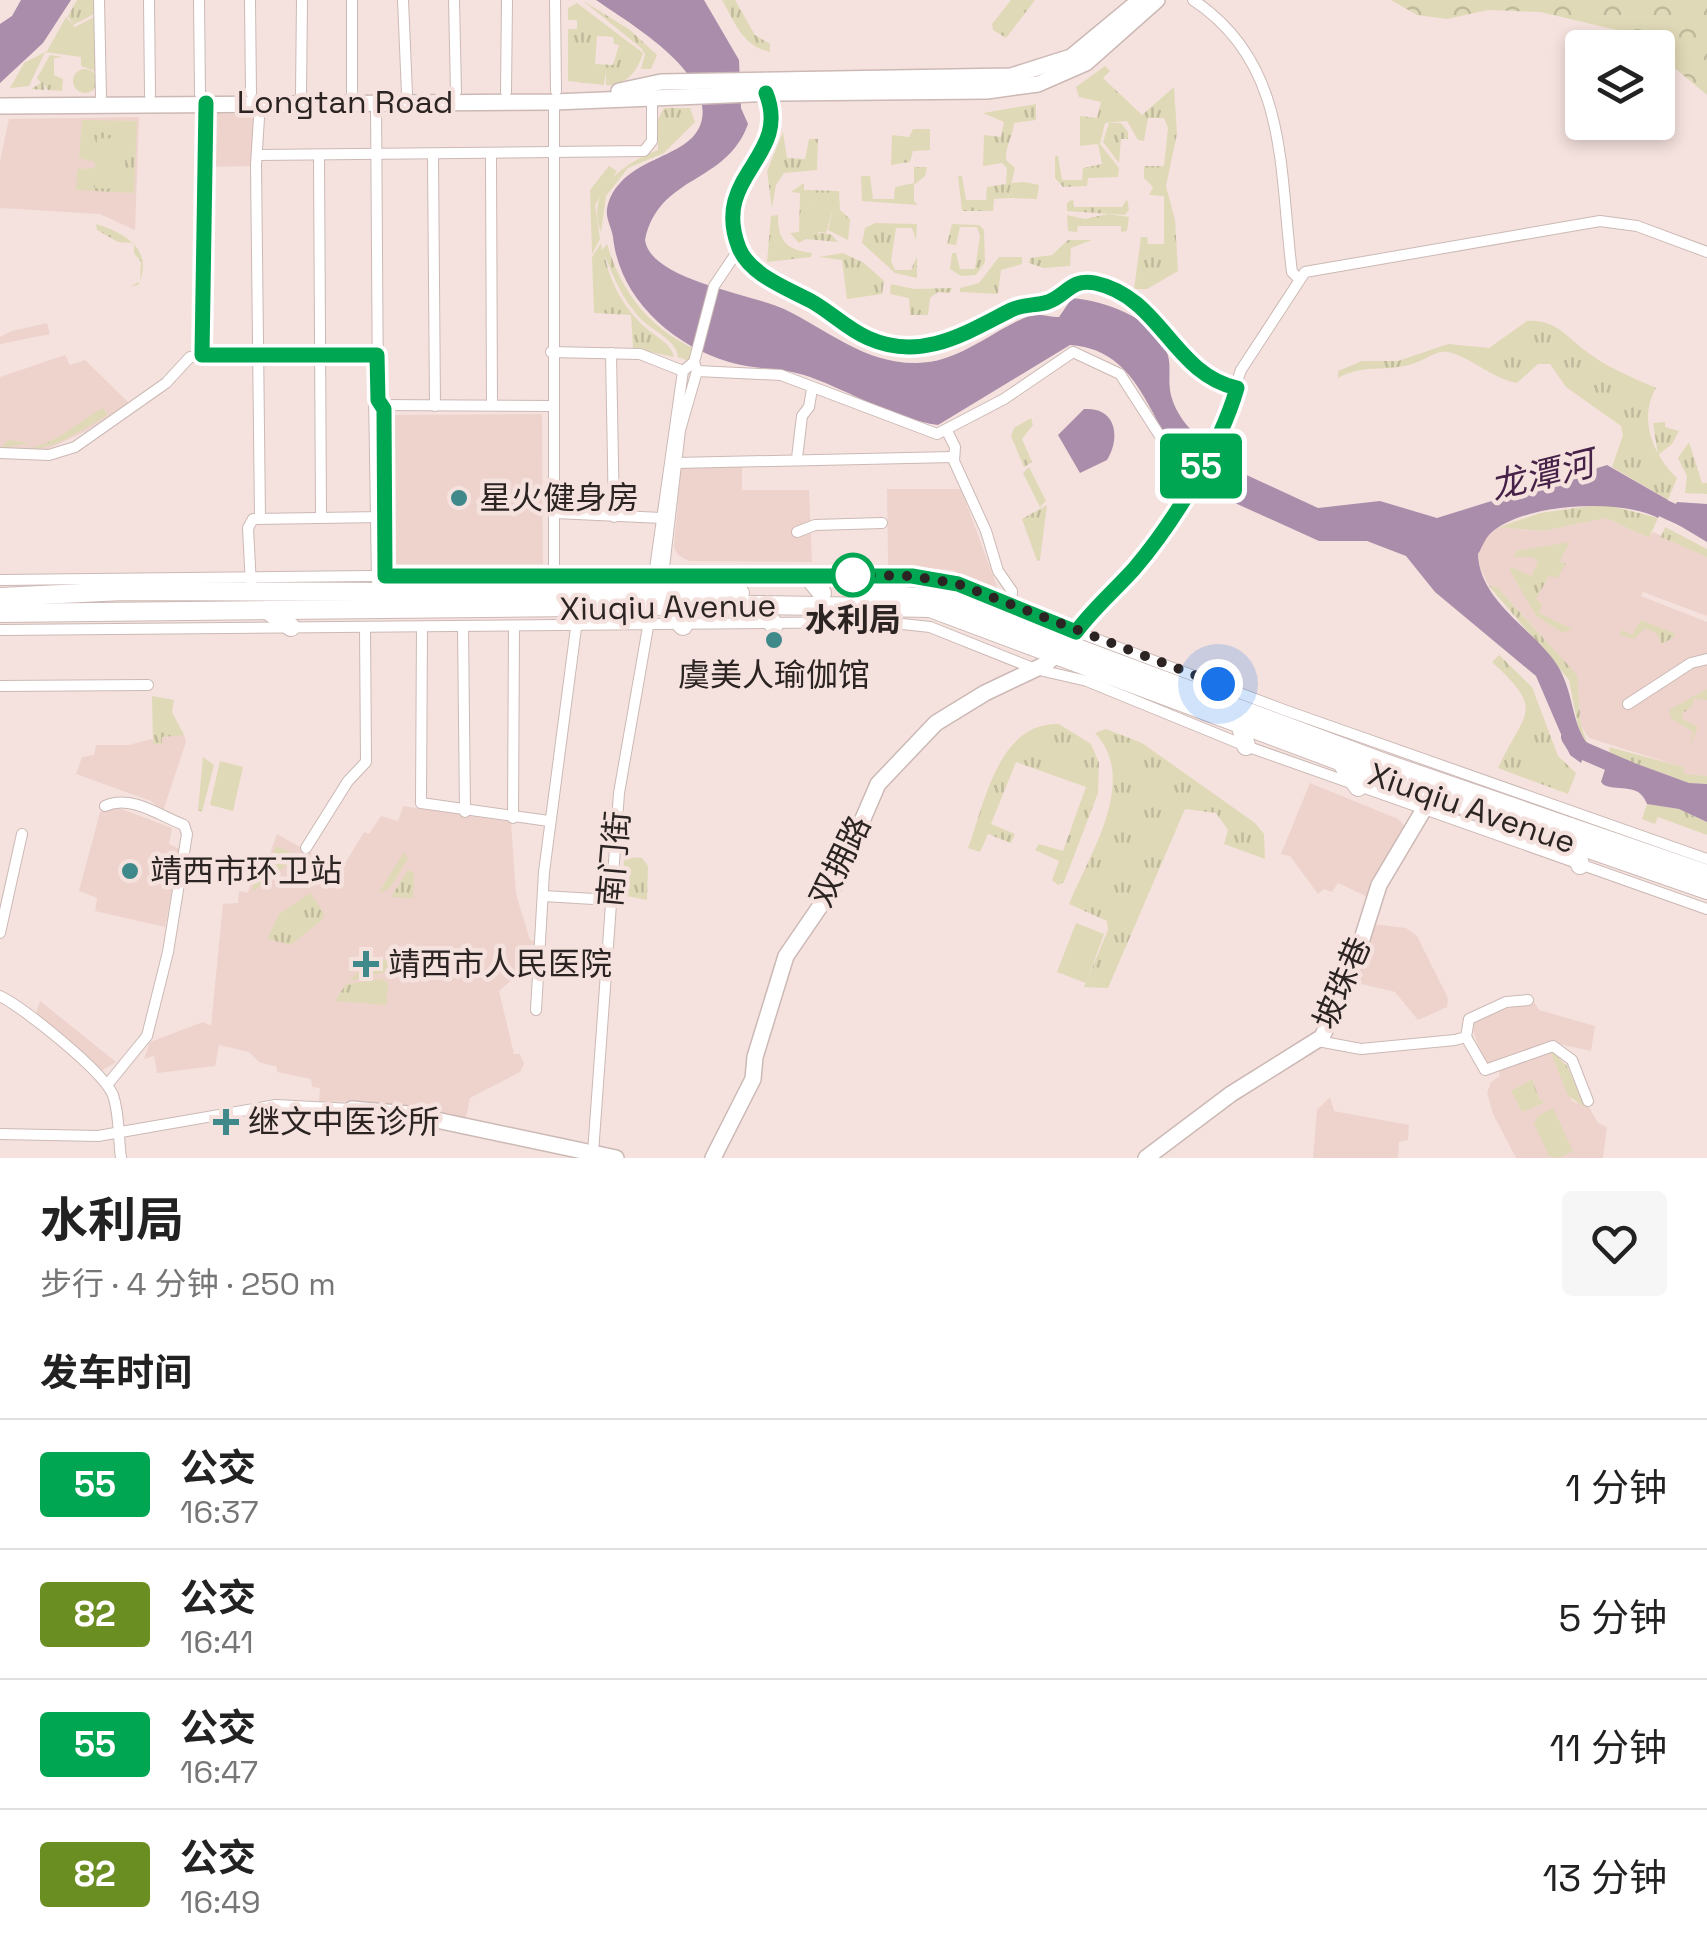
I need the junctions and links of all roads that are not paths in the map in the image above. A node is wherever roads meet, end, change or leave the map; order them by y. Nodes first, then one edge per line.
1 (99, 0) edge
2 (150, 0) edge
3 (199, 0) edge
4 (250, 0) edge
5 (302, 0) edge
6 (352, 0) edge
7 (403, 0) edge
8 (454, 0) edge
9 (507, 0) edge
10 (556, 0) edge
11 (1140, 0) edge
12 (1157, 0) edge
13 (1193, 0) edge
14 (689, 89) junction
15 (758, 89) junction
16 (456, 92) junction
17 (506, 92) junction
18 (301, 93) junction
19 (352, 93) junction
20 (407, 94) junction
21 (150, 95) junction
22 (101, 97) junction
23 (255, 97) junction
24 (555, 97) junction
25 (0, 98) edge
26 (652, 98) junction
27 (203, 99) junction
28 (373, 102) junction
29 (0, 106) edge
30 (550, 153) junction
31 (257, 155) junction
32 (373, 155) junction
33 (319, 156) junction
34 (432, 156) junction
35 (491, 156) junction
36 (739, 249) junction
37 (1707, 252) edge
38 (1298, 278) junction
39 (551, 352) junction
40 (611, 354) junction
41 (202, 355) junction
42 (375, 355) junction
43 (256, 356) junction
44 (319, 356) junction
45 (696, 367) junction
46 (683, 371) junction
47 (1237, 388) junction
48 (812, 389) junction
49 (377, 405) junction
50 (492, 405) junction
51 (435, 406) junction
52 (552, 406) junction
53 (947, 431) junction
54 (0, 453) edge
55 (953, 457) junction
56 (797, 458) junction
57 (676, 463) junction
58 (1192, 481) junction
59 (554, 513) junction
60 (321, 517) junction
61 (380, 517) junction
62 (614, 517) junction
63 (260, 518) junction
64 (662, 518) junction
65 (882, 523) dead end
66 (797, 532) dead end
67 (734, 574) junction
68 (807, 575) junction
69 (554, 576) junction
70 (658, 576) junction
71 (468, 578) junction
72 (0, 580) edge
73 (381, 585) junction
74 (65, 586) junction
75 (251, 586) junction
76 (822, 593) junction
77 (480, 594) junction
78 (572, 594) junction
79 (0, 597) edge
80 (754, 599) junction
81 (860, 604) junction
82 (1011, 606) junction
83 (665, 607) junction
84 (266, 610) junction
85 (408, 610) junction
86 (0, 613) edge
87 (876, 622) junction
88 (774, 625) junction
89 (463, 626) junction
90 (514, 626) junction
91 (684, 626) junction
92 (425, 627) junction
93 (648, 627) junction
94 (291, 628) junction
95 (365, 628) junction
96 (576, 628) junction
97 (0, 630) edge
98 (1067, 643) junction
99 (1707, 658) edge
100 (1035, 669) junction
101 (148, 685) dead end
102 (0, 686) edge
103 (1628, 704) dead end
104 (1281, 717) junction
105 (1240, 723) junction
106 (1246, 746) junction
107 (1340, 762) junction
108 (1429, 762) junction
109 (1358, 787) junction
110 (1436, 788) junction
111 (104, 806) dead end
112 (465, 812) junction
113 (1424, 812) junction
114 (513, 818) junction
115 (549, 821) junction
116 (22, 834) dead end
117 (1575, 844) junction
118 (306, 848) dead end
119 (1707, 859) edge
120 (1580, 865) junction
121 (1707, 874) edge
122 (1707, 890) edge
123 (544, 896) junction
124 (610, 900) junction
125 (1707, 910) edge
126 (0, 933) edge
127 (0, 996) edge
128 (1528, 1000) dead end
129 (536, 1010) dead end
130 (1466, 1037) junction
131 (1318, 1041) junction
132 (107, 1084) junction
133 (1588, 1101) dead end
134 (352, 1109) joint
135 (120, 1132) junction
136 (0, 1134) edge
137 (592, 1156) edge
138 (121, 1158) edge
139 (616, 1158) edge
140 (713, 1158) edge
141 (1146, 1158) edge

1 - 22 street
2 - 21 street
3 - 27 street
4 - 23 street
5 - 18 street
6 - 19 street
7 - 20 street
8 - 16 street
9 - 17 street
10 - 24 street
11 - 15 main road
12 - 15 main road
13 - 38 street
14 - 15 main road
14 - 24 main road, Longtan Road
14 - 26 main road, Longtan Road
15 - 36 street
16 - 17 main road, Longtan Road
16 - 20 main road, Longtan Road
17 - 24 main road, Longtan Road
18 - 19 main road, Longtan Road
18 - 23 main road, Longtan Road
19 - 20 main road, Longtan Road
21 - 22 main road, Longtan Road
21 - 27 main road, Longtan Road
22 - 25 main road, Longtan Road
23 - 27 main road, Longtan Road
23 - 28 main road, Longtan Road
23 - 31 street
24 - 26 main road, Longtan Road
24 - 28 main road, Longtan Road
24 - 30 street
26 - 30 street
27 - 29 main road, Longtan Road
27 - 41 street
28 - 32 street
30 - 35 street
30 - 39 street
31 - 33 street
31 - 43 street
32 - 33 street
32 - 34 street
32 - 42 street
33 - 44 street
34 - 35 street
34 - 51 street
35 - 50 street
36 - 45 street
36 - 47 street
37 - 38 street
38 - 47 street
39 - 40 street
39 - 52 street
40 - 46 street
40 - 62 street
41 - 43 street
41 - 54 street
42 - 44 street
42 - 49 street
43 - 44 street
43 - 63 street
44 - 60 street
45 - 46 street
45 - 48 street
45 - 57 street
46 - 64 street
47 - 58 street
48 - 53 street
48 - 56 street
49 - 51 street
49 - 61 street
50 - 51 street
50 - 52 street
52 - 59 street
53 - 55 street
53 - 58 street
55 - 56 street
55 - 82 street
56 - 57 street
57 - 70 street
58 - 98 street
59 - 62 street
59 - 69 street
60 - 61 street
60 - 63 street
61 - 73 street
62 - 64 street
63 - 75 street
64 - 70 street
65 - 66 street
67 - 68 street
67 - 70 street
67 - 80 main road
68 - 76 main road
68 - 82 street
69 - 70 street
69 - 71 street
69 - 78 main road
71 - 73 street
71 - 77 main road
72 - 74 street
73 - 75 main road, Xiuqiu Avenue
73 - 77 main road, Xiuqiu Avenue
74 - 75 main road, Xiuqiu Avenue
74 - 79 main road, Xiuqiu Avenue
76 - 80 main road, Xiuqiu Avenue
76 - 98 main road, Xiuqiu Avenue
77 - 78 main road, Xiuqiu Avenue
78 - 80 main road, Xiuqiu Avenue
80 - 81 main road, Xiuqiu Avenue
80 - 83 main road, Xiuqiu Avenue
80 - 88 main road
81 - 87 main road
81 - 98 main road, Xiuqiu Avenue
82 - 98 street
83 - 85 main road, Xiuqiu Avenue
83 - 91 main road
84 - 85 main road, Xiuqiu Avenue
84 - 86 main road, Xiuqiu Avenue
84 - 94 main road
85 - 92 main road
87 - 88 street
87 - 100 street
88 - 91 street
89 - 90 street
89 - 92 street
89 - 112 street
90 - 96 street
90 - 114 street
91 - 93 street
92 - 95 street
92 - 112 street
93 - 96 street
93 - 124 street, 南门街
94 - 95 street
94 - 97 street
95 - 118 street
96 - 115 street
98 - 100 main road, 双拥路
98 - 104 main road, Xiuqiu Avenue
98 - 105 main road, Xiuqiu Avenue
99 - 103 street
100 - 106 street
100 - 140 main road, 双拥路
101 - 102 street
104 - 108 street
104 - 110 main road, Xiuqiu Avenue
105 - 106 main road
105 - 107 main road, Xiuqiu Avenue
106 - 109 street
107 - 109 main road
107 - 110 main road, Xiuqiu Avenue
108 - 110 main road
108 - 119 street
109 - 113 street
110 - 113 main road, 坡珠巷
110 - 117 main road, Xiuqiu Avenue
110 - 121 main road, Xiuqiu Avenue
111 - 132 street
112 - 114 street
113 - 120 street
113 - 131 main road, 坡珠巷
114 - 115 street
115 - 123 street
116 - 126 street
117 - 120 main road
117 - 122 main road, Xiuqiu Avenue
120 - 125 street
123 - 124 street
123 - 129 street
124 - 137 street, 南门街
127 - 132 street
128 - 130 street
130 - 131 street
130 - 133 street
131 - 141 main road, 坡珠巷
132 - 135 street
134 - 135 street
134 - 137 main road
135 - 136 street
135 - 138 street
137 - 139 main road

